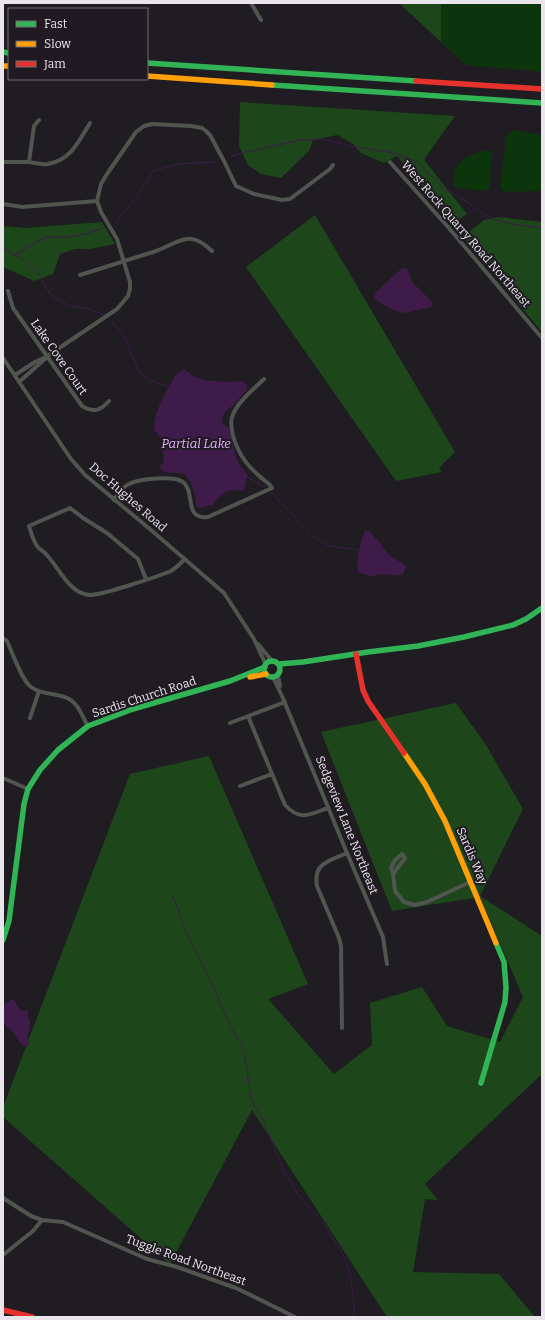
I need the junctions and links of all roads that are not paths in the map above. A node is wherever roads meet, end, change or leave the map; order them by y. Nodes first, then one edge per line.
1 (251, 3) edge
2 (261, 20) dead end
3 (148, 62) edge
4 (148, 76) edge
5 (542, 89) edge
6 (542, 103) edge
7 (39, 120) dead end
8 (90, 123) dead end
9 (3, 162) edge
10 (29, 162) junction
11 (390, 162) dead end
12 (333, 164) dead end
13 (97, 201) junction
14 (3, 204) edge
15 (212, 251) dead end
16 (124, 261) junction
17 (80, 275) dead end
18 (8, 291) dead end
19 (542, 338) edge
20 (46, 357) junction
21 (3, 358) edge
22 (15, 375) junction
23 (264, 379) dead end
24 (19, 382) junction
25 (109, 401) dead end
26 (114, 500) junction
27 (185, 559) junction
28 (146, 579) junction
29 (542, 608) edge
30 (3, 638) edge
31 (254, 639) junction
32 (356, 654) junction
33 (272, 661) junction
34 (265, 666) junction
35 (278, 671) junction
36 (266, 674) junction
37 (230, 682) junction
38 (39, 691) junction
39 (285, 702) junction
40 (248, 716) junction
41 (30, 718) dead end
42 (230, 723) dead end
43 (88, 726) junction
44 (272, 774) junction
45 (3, 778) edge
46 (240, 786) dead end
47 (28, 789) junction
48 (328, 808) junction
49 (346, 853) junction
50 (393, 874) dead end
51 (470, 882) junction
52 (3, 940) edge
53 (387, 964) dead end
54 (342, 1028) dead end
55 (481, 1083) dead end
56 (3, 1198) edge
57 (42, 1220) junction
58 (3, 1255) edge
59 (3, 1310) edge
60 (32, 1317) edge
61 (295, 1317) edge

1 - 2 street
3 - 5 main road
4 - 6 main road
7 - 10 street
8 - 10 street
9 - 10 street
11 - 19 street, West Rock Quarry Road Northeast
12 - 13 street
13 - 14 street
13 - 16 street
15 - 16 street
16 - 17 street
16 - 20 street
18 - 20 street, Lake Cove Court
20 - 22 street
20 - 24 street
20 - 25 street, Lake Cove Court
21 - 22 street, Doc Hughes Road
22 - 24 street, Doc Hughes Road
23 - 26 street
24 - 26 street, Doc Hughes Road
26 - 27 street, Doc Hughes Road
27 - 28 street
27 - 31 street, Doc Hughes Road
28 - 28 street
29 - 32 main road
30 - 38 street
31 - 33 street, Doc Hughes Road
31 - 34 street, Doc Hughes Road
32 - 35 main road
32 - 51 main road, Sardis Way
33 - 34 main road, Sardis Church Road
33 - 35 main road
34 - 36 main road
34 - 37 main road, Sardis Church Road
35 - 36 main road
35 - 39 street, Sedgeview Lane Northeast
36 - 37 main road, Sardis Church Road
37 - 43 main road, Sardis Church Road
38 - 41 street
38 - 43 street
39 - 40 street
39 - 48 street, Sedgeview Lane Northeast
40 - 42 street
40 - 44 street
43 - 47 main road, Sardis Church Road
44 - 46 street
44 - 48 street
45 - 47 street
47 - 52 main road, Sardis Church Road
48 - 49 street, Sedgeview Lane Northeast
49 - 53 street, Sedgeview Lane Northeast
49 - 54 street
50 - 51 street
51 - 55 main road, Sardis Way
56 - 57 street, Tuggle Road Northeast
57 - 58 street
57 - 61 street, Tuggle Road Northeast
59 - 60 main road

